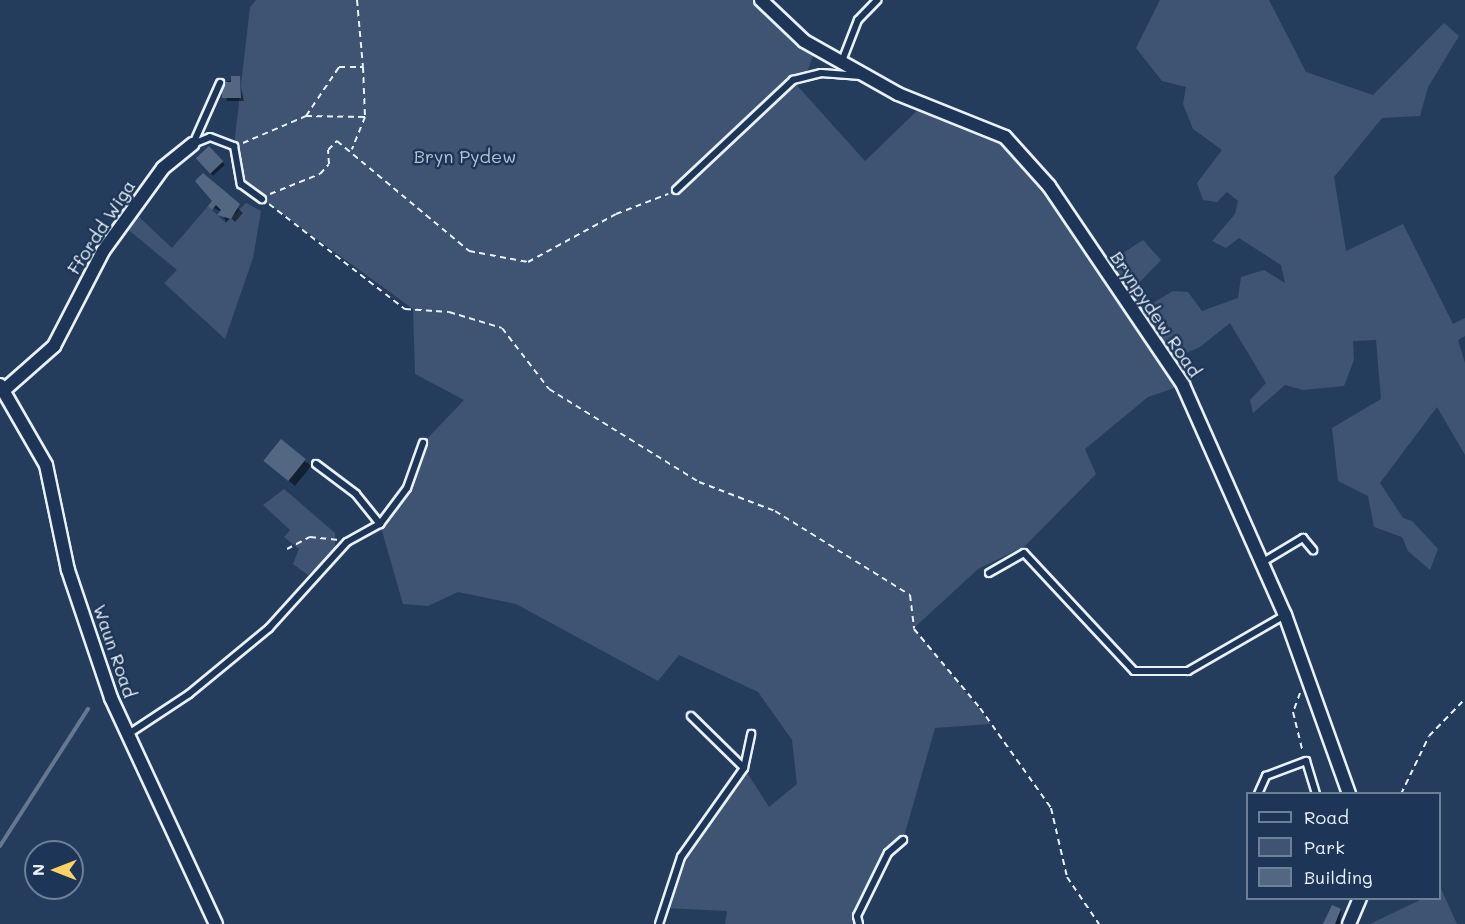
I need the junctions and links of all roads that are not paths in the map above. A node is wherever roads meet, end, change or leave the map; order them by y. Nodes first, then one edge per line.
1 (761, 0) edge
2 (877, 0) edge
3 (842, 61) junction
4 (868, 77) junction
5 (220, 83) dead end
6 (193, 144) junction
7 (676, 190) road end
8 (262, 199) road end
9 (2, 388) edge
10 (423, 443) dead end
11 (316, 464) dead end
12 (380, 524) junction
13 (1313, 550) dead end
14 (1263, 562) junction
15 (988, 573) dead end
16 (1285, 615) junction
17 (691, 716) dead end
18 (752, 734) dead end
19 (127, 736) junction
20 (744, 768) junction
21 (1259, 792) edge
22 (1315, 792) edge
23 (1348, 792) edge
24 (903, 840) dead end
25 (1359, 900) edge
26 (216, 924) edge
27 (659, 924) edge
28 (859, 924) edge
29 (1349, 924) edge

1 - 3 street, Brynpydew Road
2 - 3 lane
3 - 4 street, Brynpydew Road
4 - 7 lane
4 - 14 street, Brynpydew Road
5 - 6 lane
6 - 8 lane
6 - 9 street, Ffordd Wiga
9 - 19 street, Waun Road
10 - 12 lane
11 - 12 lane
12 - 19 lane
13 - 14 lane
14 - 16 street, Brynpydew Road
15 - 16 lane
16 - 23 street, Brynpydew Road
17 - 20 lane
18 - 20 lane
19 - 26 street, Waun Road
20 - 27 lane
21 - 22 lane
24 - 28 lane
25 - 29 street

